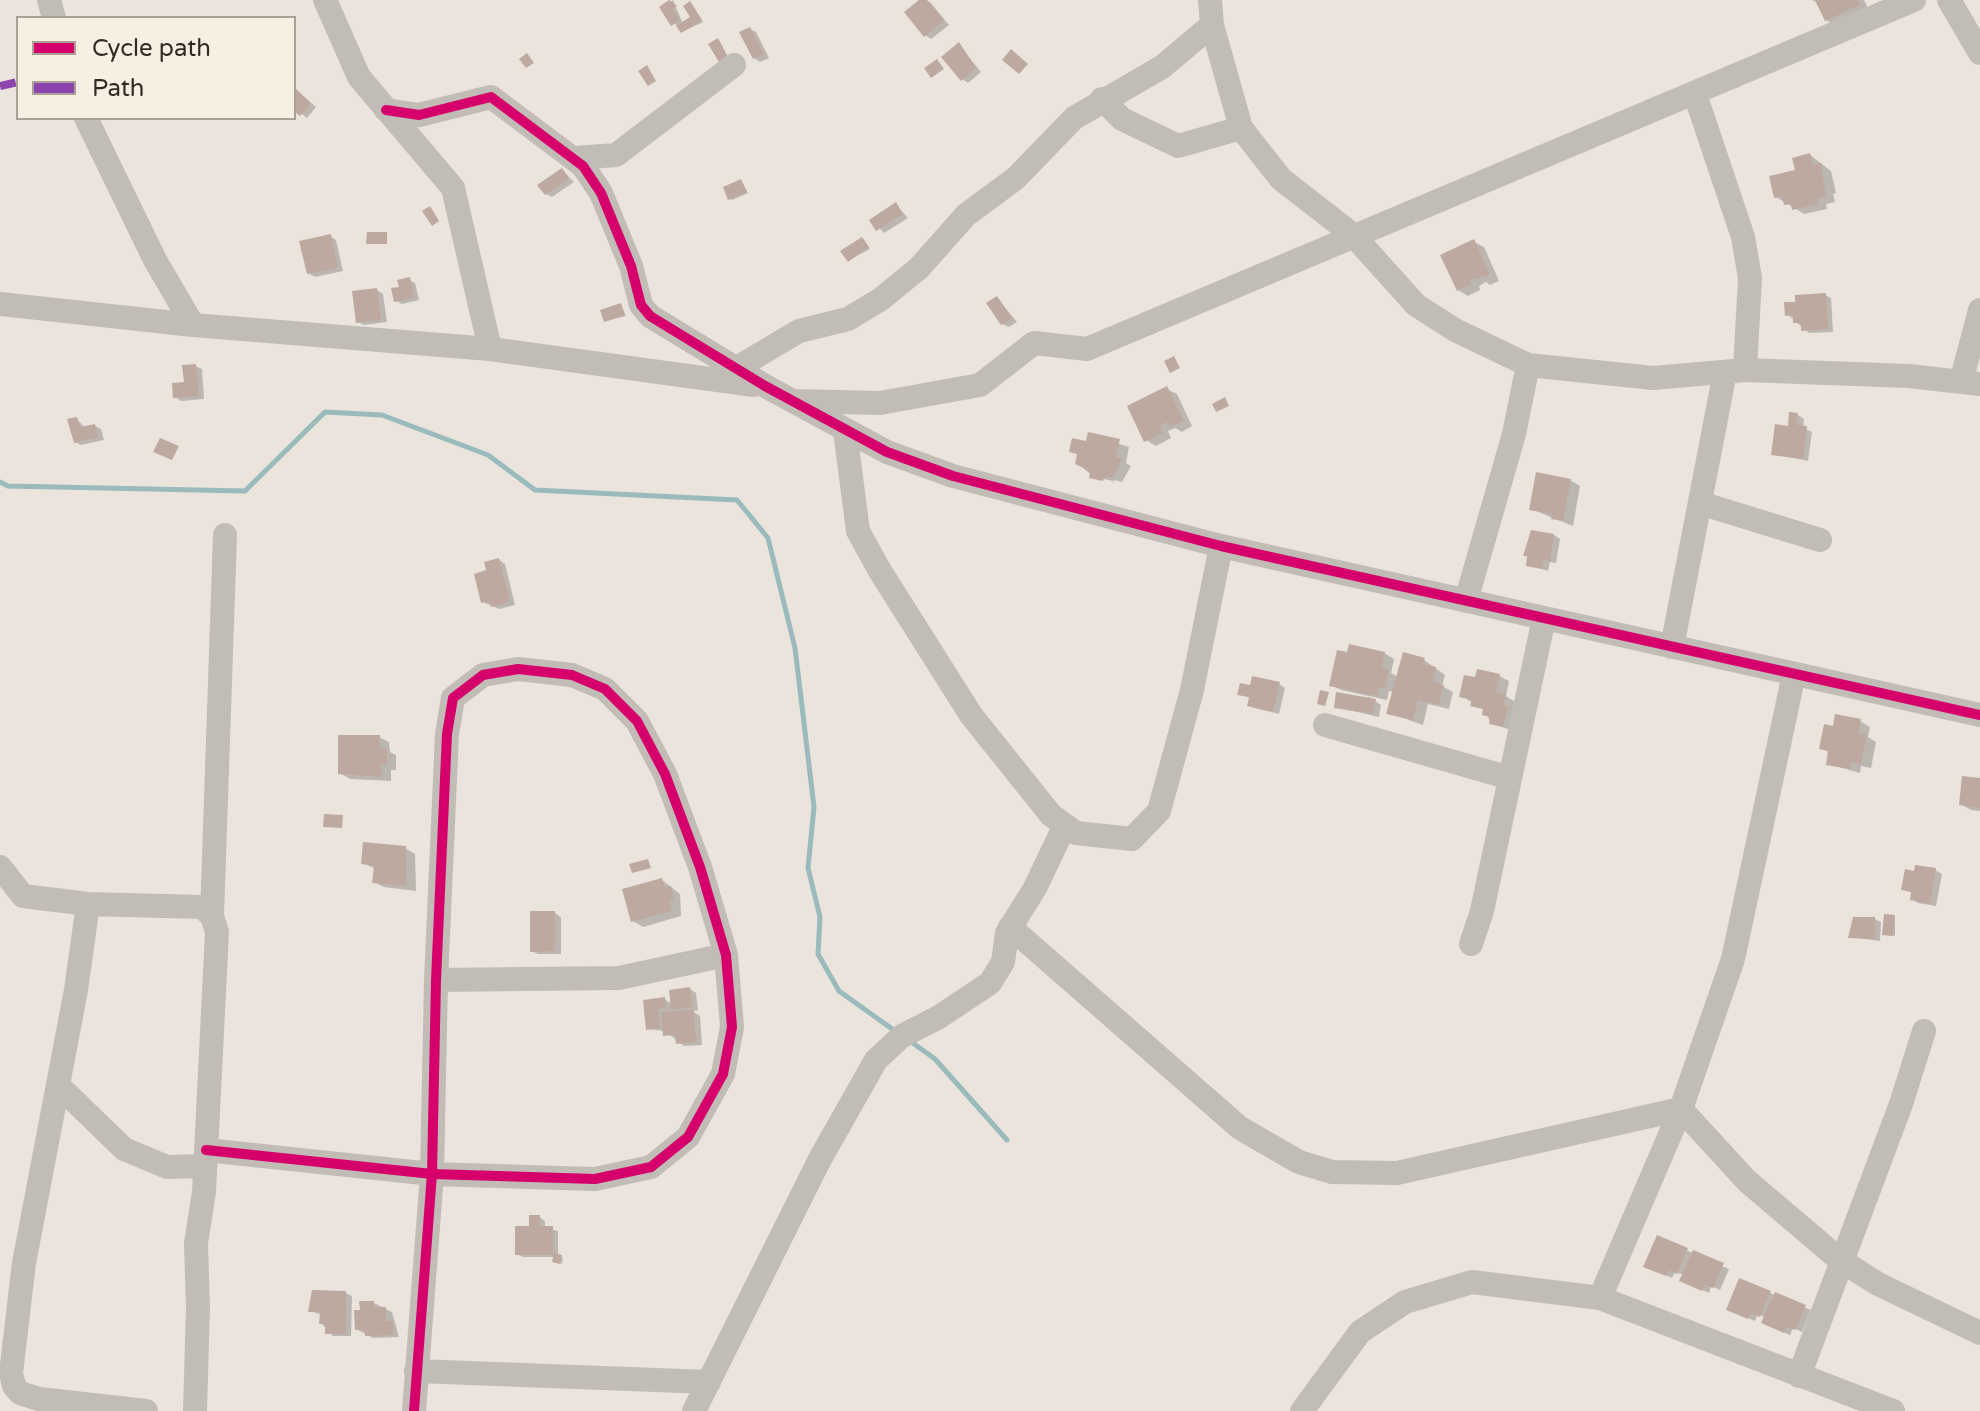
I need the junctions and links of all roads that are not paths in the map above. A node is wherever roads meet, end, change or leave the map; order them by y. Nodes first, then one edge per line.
1 (325, 0) edge
2 (1210, 0) edge
3 (1914, 0) edge
4 (1949, 0) edge
5 (1212, 25) junction
6 (1980, 53) edge
7 (734, 65) dead end
8 (1695, 94) junction
9 (1102, 99) junction
10 (386, 110) junction
11 (87, 120) edge
12 (1241, 128) junction
13 (575, 158) junction
14 (1353, 235) junction
15 (0, 304) edge
16 (1980, 310) edge
17 (193, 325) junction
18 (490, 349) junction
19 (1528, 365) junction
20 (735, 369) junction
21 (1735, 371) junction
22 (1970, 383) edge
23 (765, 386) junction
24 (791, 401) junction
25 (845, 431) junction
26 (1700, 503) junction
27 (225, 535) dead end
28 (1820, 540) dead end
29 (1221, 546) junction
30 (1466, 601) junction
31 (1544, 618) junction
32 (1672, 647) junction
33 (1794, 674) junction
34 (1980, 715) edge
35 (1325, 725) dead end
36 (1510, 778) junction
37 (1065, 825) junction
38 (0, 867) edge
39 (88, 904) junction
40 (212, 916) junction
41 (1010, 927) junction
42 (1471, 944) dead end
43 (726, 955) junction
44 (436, 980) junction
45 (1924, 1031) dead end
46 (58, 1085) junction
47 (1681, 1109) junction
48 (205, 1158) junction
49 (432, 1174) junction
50 (1840, 1260) junction
51 (1600, 1298) junction
52 (1980, 1333) edge
53 (416, 1371) junction
54 (1799, 1376) junction
55 (709, 1382) junction
56 (146, 1411) edge
57 (195, 1411) edge
58 (414, 1411) edge
59 (694, 1411) edge
60 (1302, 1411) edge
61 (1893, 1411) edge

1 - 10 street
2 - 5 street
3 - 8 street
4 - 6 street
5 - 9 street
5 - 12 street
7 - 13 street
8 - 14 street
8 - 21 street
9 - 12 street
9 - 20 street
10 - 13 street
10 - 18 street
11 - 17 street
12 - 14 street
13 - 20 street
14 - 19 street
14 - 24 street
15 - 17 street
16 - 22 street
17 - 18 street
18 - 23 street
19 - 21 street
19 - 30 street
20 - 23 street
21 - 22 street
21 - 26 street
23 - 24 street
24 - 25 street
25 - 29 street
25 - 37 street
26 - 28 street
26 - 32 street
27 - 40 street
29 - 30 street
29 - 37 street
30 - 31 street
31 - 32 street
31 - 36 street
32 - 33 street
33 - 34 street
33 - 47 street
35 - 36 street
36 - 42 street
37 - 41 street
38 - 39 street
39 - 40 street
39 - 46 street
40 - 48 street
41 - 47 street
41 - 55 street
43 - 44 street
43 - 44 street
43 - 49 street
44 - 49 street
45 - 50 street
46 - 48 street
46 - 56 street
47 - 50 street
47 - 51 street
48 - 49 street
48 - 57 street
49 - 53 street
50 - 52 street
50 - 54 street
51 - 54 street
51 - 60 street
53 - 55 street
53 - 58 street
54 - 61 street
55 - 59 street

